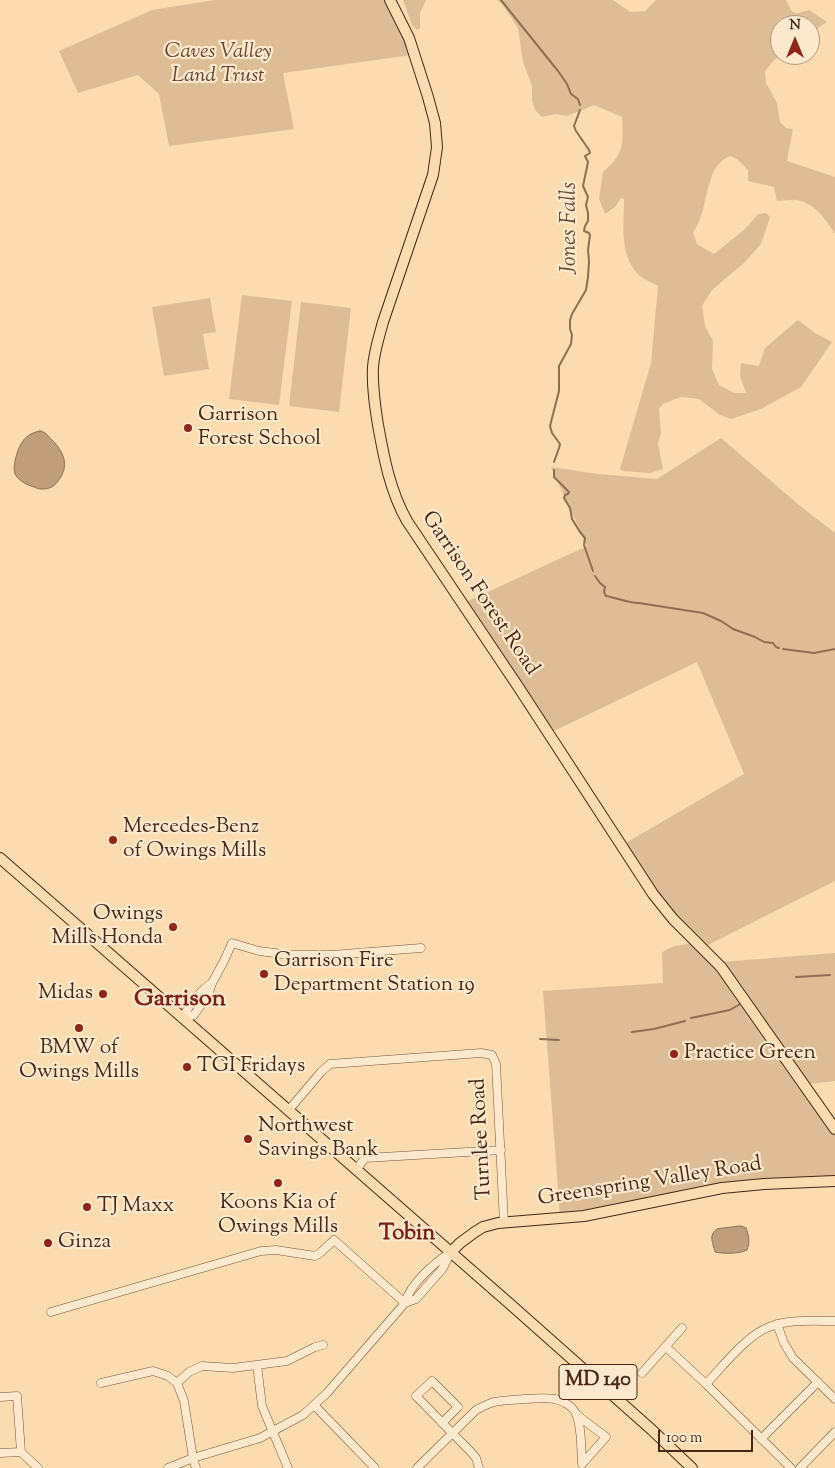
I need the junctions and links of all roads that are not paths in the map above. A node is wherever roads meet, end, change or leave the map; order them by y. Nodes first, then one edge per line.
1 (390, 0) edge
2 (0, 858) edge
3 (421, 948) dead end
4 (182, 1018) junction
5 (288, 1111) junction
6 (835, 1129) edge
7 (501, 1150) junction
8 (356, 1170) junction
9 (835, 1181) edge
10 (504, 1223) junction
11 (451, 1252) junction
12 (405, 1303) junction
13 (51, 1312) dead end
14 (835, 1321) edge
15 (777, 1324) junction
16 (682, 1328) dead end
17 (323, 1345) dead end
18 (666, 1347) junction
19 (257, 1365) junction
20 (642, 1372) dead end
21 (818, 1382) junction
22 (101, 1383) dead end
23 (177, 1383) junction
24 (706, 1384) junction
25 (0, 1397) edge
26 (835, 1399) edge
27 (314, 1406) junction
28 (577, 1415) junction
29 (442, 1423) junction
30 (274, 1432) junction
31 (835, 1432) edge
32 (453, 1433) junction
33 (761, 1439) junction
34 (21, 1452) junction
35 (0, 1453) edge
36 (193, 1458) junction
37 (38, 1468) edge
38 (168, 1468) edge
39 (196, 1468) edge
40 (288, 1468) edge
41 (375, 1468) edge
42 (417, 1468) edge
43 (479, 1468) edge
44 (692, 1468) edge
45 (791, 1468) edge
46 (800, 1468) edge

1 - 6 main road, Garrison Forest Road
2 - 4 main road, MD 140
3 - 4 street
4 - 5 main road, MD 140
5 - 7 street, Turnlee Road
5 - 8 main road, MD 140
7 - 8 street
7 - 10 street, Turnlee Road
8 - 11 main road, MD 140
9 - 10 main road, Greenspring Valley Road
10 - 11 main road, Greenspring Valley Road
11 - 12 street, Greenspring Valley Road
11 - 44 main road, MD 140
12 - 13 street
12 - 27 street, Greenspring Valley Road
14 - 15 street
15 - 21 street
15 - 24 street
16 - 18 street
17 - 19 street
18 - 20 street
18 - 24 street
19 - 23 street
19 - 30 street
21 - 26 street
21 - 33 street
22 - 23 street
23 - 36 street
24 - 33 street
25 - 34 street
27 - 30 street, Greenspring Valley Road
27 - 41 street
28 - 28 street
28 - 32 street
29 - 29 street
29 - 32 street
30 - 36 street, Greenspring Valley Road
30 - 40 street
31 - 46 street
32 - 42 street
32 - 43 street
33 - 45 street
34 - 35 street
34 - 37 street
36 - 38 street, Greenspring Valley Road
36 - 39 street

